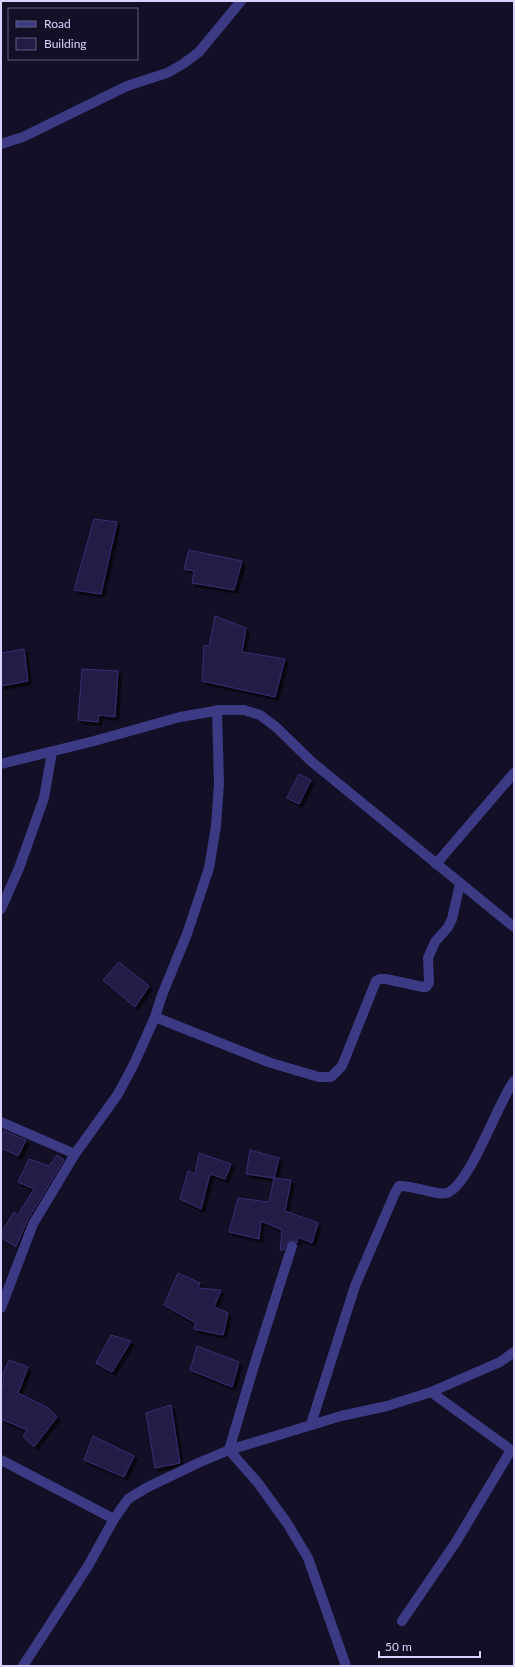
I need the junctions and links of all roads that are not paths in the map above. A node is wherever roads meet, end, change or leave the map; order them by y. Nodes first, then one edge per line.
1 (241, 1) edge
2 (1, 144) edge
3 (217, 710) junction
4 (52, 752) junction
5 (1, 764) edge
6 (514, 773) edge
7 (436, 864) junction
8 (460, 884) junction
9 (1, 909) edge
10 (514, 927) edge
11 (155, 1017) junction
12 (514, 1081) edge
13 (1, 1122) edge
14 (75, 1154) junction
15 (292, 1246) dead end
16 (1, 1308) edge
17 (514, 1352) edge
18 (431, 1392) junction
19 (311, 1424) junction
20 (230, 1450) junction
21 (1, 1460) edge
22 (114, 1519) junction
23 (402, 1621) dead end
24 (23, 1666) edge
25 (346, 1666) edge

1 - 2 street
3 - 4 street
3 - 7 street
3 - 11 street
4 - 5 street
4 - 9 street
6 - 7 street
7 - 8 street
8 - 10 street
8 - 11 street
11 - 14 street
12 - 19 street
13 - 14 street
14 - 16 street
15 - 20 street
17 - 18 street
18 - 19 street
18 - 23 street
19 - 20 street
20 - 22 street
20 - 25 street
21 - 22 street
22 - 24 street

